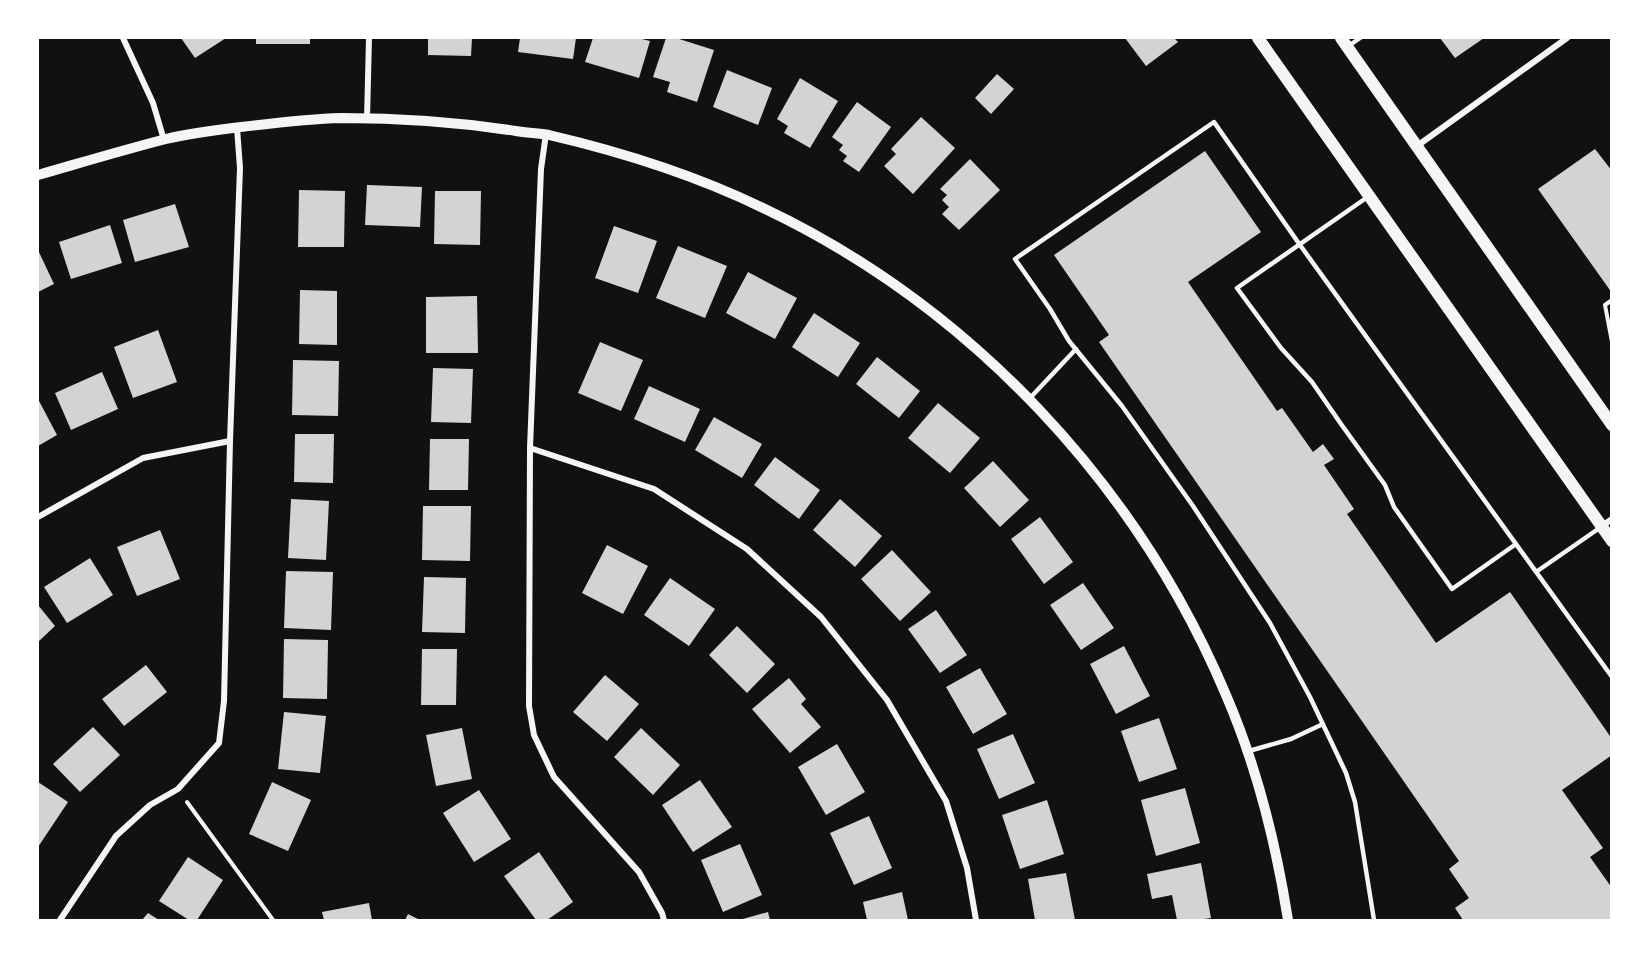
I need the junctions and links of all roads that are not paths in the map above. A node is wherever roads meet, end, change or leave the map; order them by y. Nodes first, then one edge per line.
1 (123, 38) edge
2 (369, 38) edge
3 (1258, 38) edge
4 (1360, 38) edge
5 (1567, 38) edge
6 (1344, 42) edge
7 (367, 119) junction
8 (237, 128) junction
9 (546, 134) junction
10 (164, 140) junction
11 (1417, 146) junction
12 (38, 175) edge
13 (1370, 196) junction
14 (1300, 245) junction
15 (1076, 349) junction
16 (1030, 398) junction
17 (1611, 425) edge
18 (230, 441) junction
19 (530, 448) junction
20 (38, 517) edge
21 (1606, 523) edge
22 (1611, 541) edge
23 (1516, 544) junction
24 (1536, 572) junction
25 (1611, 677) edge
26 (1323, 724) junction
27 (1247, 751) junction
28 (60, 921) edge
29 (664, 921) edge
30 (976, 921) edge
31 (1288, 921) edge
32 (1374, 921) edge

1 - 10 street
2 - 7 street
3 - 13 main road
4 - 6 lane
5 - 11 street
6 - 11 main road
7 - 8 street
7 - 9 street
8 - 10 street
8 - 18 street
9 - 16 street
9 - 19 street
10 - 12 street
11 - 17 main road
13 - 14 lane
13 - 21 main road
14 - 15 lane
14 - 23 lane
14 - 23 lane
15 - 16 lane
15 - 26 lane
16 - 27 street
18 - 20 street
18 - 28 street
19 - 29 street
19 - 30 street
21 - 22 main road
21 - 24 lane
23 - 24 lane
24 - 25 lane
26 - 27 lane
26 - 32 lane
27 - 31 street

